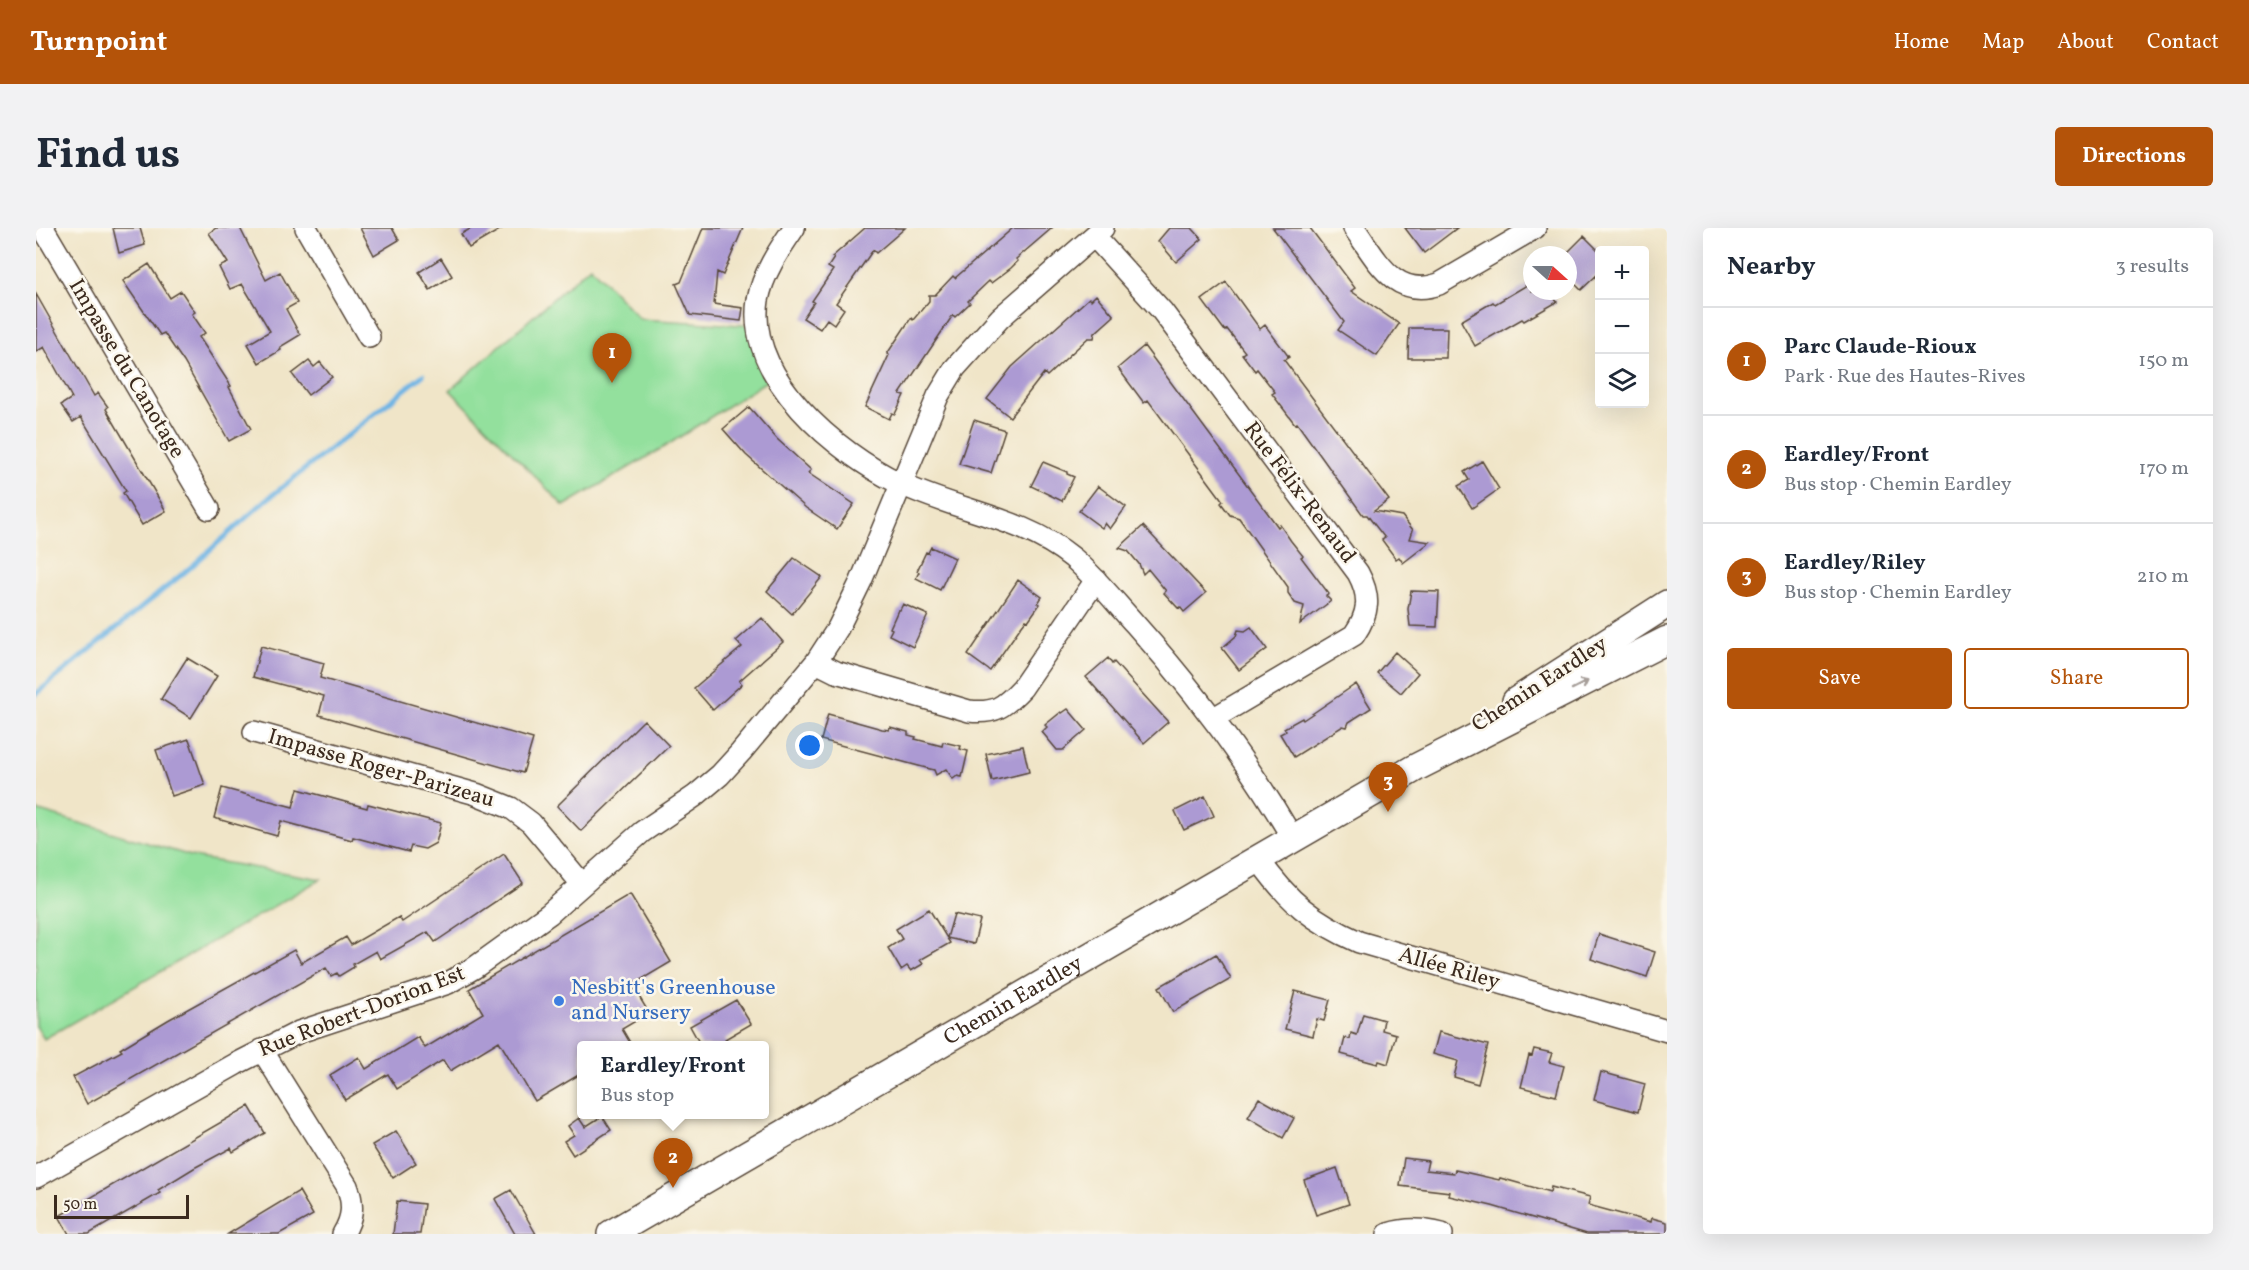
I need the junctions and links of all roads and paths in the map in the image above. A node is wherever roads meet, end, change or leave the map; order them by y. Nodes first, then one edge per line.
1 (43, 228) edge
2 (306, 228) edge
3 (794, 228) edge
4 (1354, 228) edge
5 (1534, 228) edge
6 (1098, 232) edge
7 (369, 337) dead end
8 (900, 484) junction
9 (209, 509) dead end
10 (1096, 580) junction
11 (1667, 604) edge
12 (1667, 640) edge
13 (816, 662) junction
14 (1214, 718) junction
15 (254, 732) dead end
16 (1415, 768) junction
17 (1293, 839) junction
18 (1259, 860) junction
19 (582, 884) junction
20 (1667, 1031) edge
21 (262, 1050) junction
22 (36, 1177) edge
23 (343, 1234) edge
24 (611, 1234) edge
25 (1388, 1234) edge
26 (1442, 1234) edge

1 - 9 street, Impasse du Canotage
2 - 7 street
3 - 8 street
4 - 5 street
6 - 8 street, Rue Robert-Dorion Est
6 - 14 street, Rue Félix-Renaud
8 - 10 street
8 - 13 street, Rue Robert-Dorion Est
10 - 13 street
10 - 14 street
11 - 16 main road, Chemin Eardley
16 -> 12 main road, Chemin Eardley
13 - 19 street, Rue Robert-Dorion Est
14 - 17 street
15 - 19 street, Impasse Roger-Parizeau
16 - 17 main road, Chemin Eardley
17 - 18 main road, Chemin Eardley
18 - 20 street, Allée Riley
18 - 24 main road, Chemin Eardley
19 - 21 street, Rue Robert-Dorion Est
21 - 22 street, Rue Robert-Dorion Est
21 - 23 street
25 - 26 street

